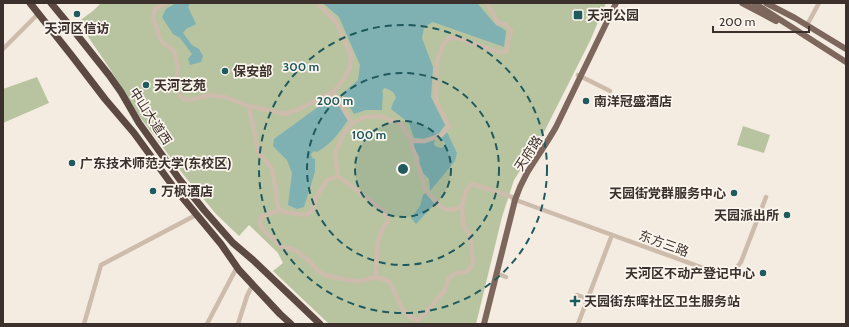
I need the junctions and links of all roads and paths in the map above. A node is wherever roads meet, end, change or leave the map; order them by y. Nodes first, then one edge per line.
1 (30, 3) edge
2 (51, 3) edge
3 (165, 3) edge
4 (318, 3) edge
5 (487, 3) edge
6 (611, 3) edge
7 (616, 3) edge
8 (742, 3) edge
9 (754, 3) edge
10 (766, 3) edge
11 (774, 3) edge
12 (819, 3) edge
13 (38, 14) junction
14 (795, 18) junction
15 (807, 25) junction
16 (803, 35) junction
17 (3, 48) edge
18 (846, 49) edge
19 (846, 62) edge
20 (579, 76) junction
21 (610, 91) dead end
22 (333, 92) junction
23 (249, 106) junction
24 (352, 123) junction
25 (411, 139) junction
26 (338, 176) junction
27 (766, 197) dead end
28 (513, 198) junction
29 (462, 206) junction
30 (281, 210) junction
31 (196, 215) junction
32 (612, 235) junction
33 (237, 267) junction
34 (496, 273) junction
35 (506, 276) dead end
36 (376, 277) junction
37 (253, 284) junction
38 (577, 295) dead end
39 (588, 299) junction
40 (84, 324) edge
41 (207, 324) edge
42 (238, 324) edge
43 (290, 324) edge
44 (320, 324) edge
45 (480, 324) edge
46 (484, 324) edge
47 (578, 324) edge

1 - 13 highway, 中山大道西
2 - 44 highway, 中山大道西
3 - 23 street
4 - 22 street
5 - 25 street
6 - 20 main road, 天府路
7 - 20 main road, 天府路
8 - 16 main road
9 - 16 main road
10 - 14 main road
11 - 14 main road
12 - 15 street
13 - 17 street
13 - 31 highway, 中山大道西
14 - 15 main road
15 - 18 main road
16 - 19 main road
20 - 21 street
20 - 28 main road, 天府路
22 - 23 street
22 - 24 street
23 - 30 street
24 - 25 street
24 - 26 street
25 - 29 street
26 - 30 street
26 - 36 street
27 - 32 street, 东方三路
28 - 29 street, 东方三路
28 - 32 street, 东方三路
28 - 34 main road, 天府路
28 - 45 main road, 天府路
29 - 36 street
30 - 36 street
31 - 33 highway, 中山大道西
31 - 40 street
32 - 39 street
33 - 37 highway, 中山大道西
33 - 41 street
34 - 35 street
34 - 46 main road, 天府路
37 - 42 street
37 - 43 highway, 中山大道西
38 - 39 street
39 - 47 street

